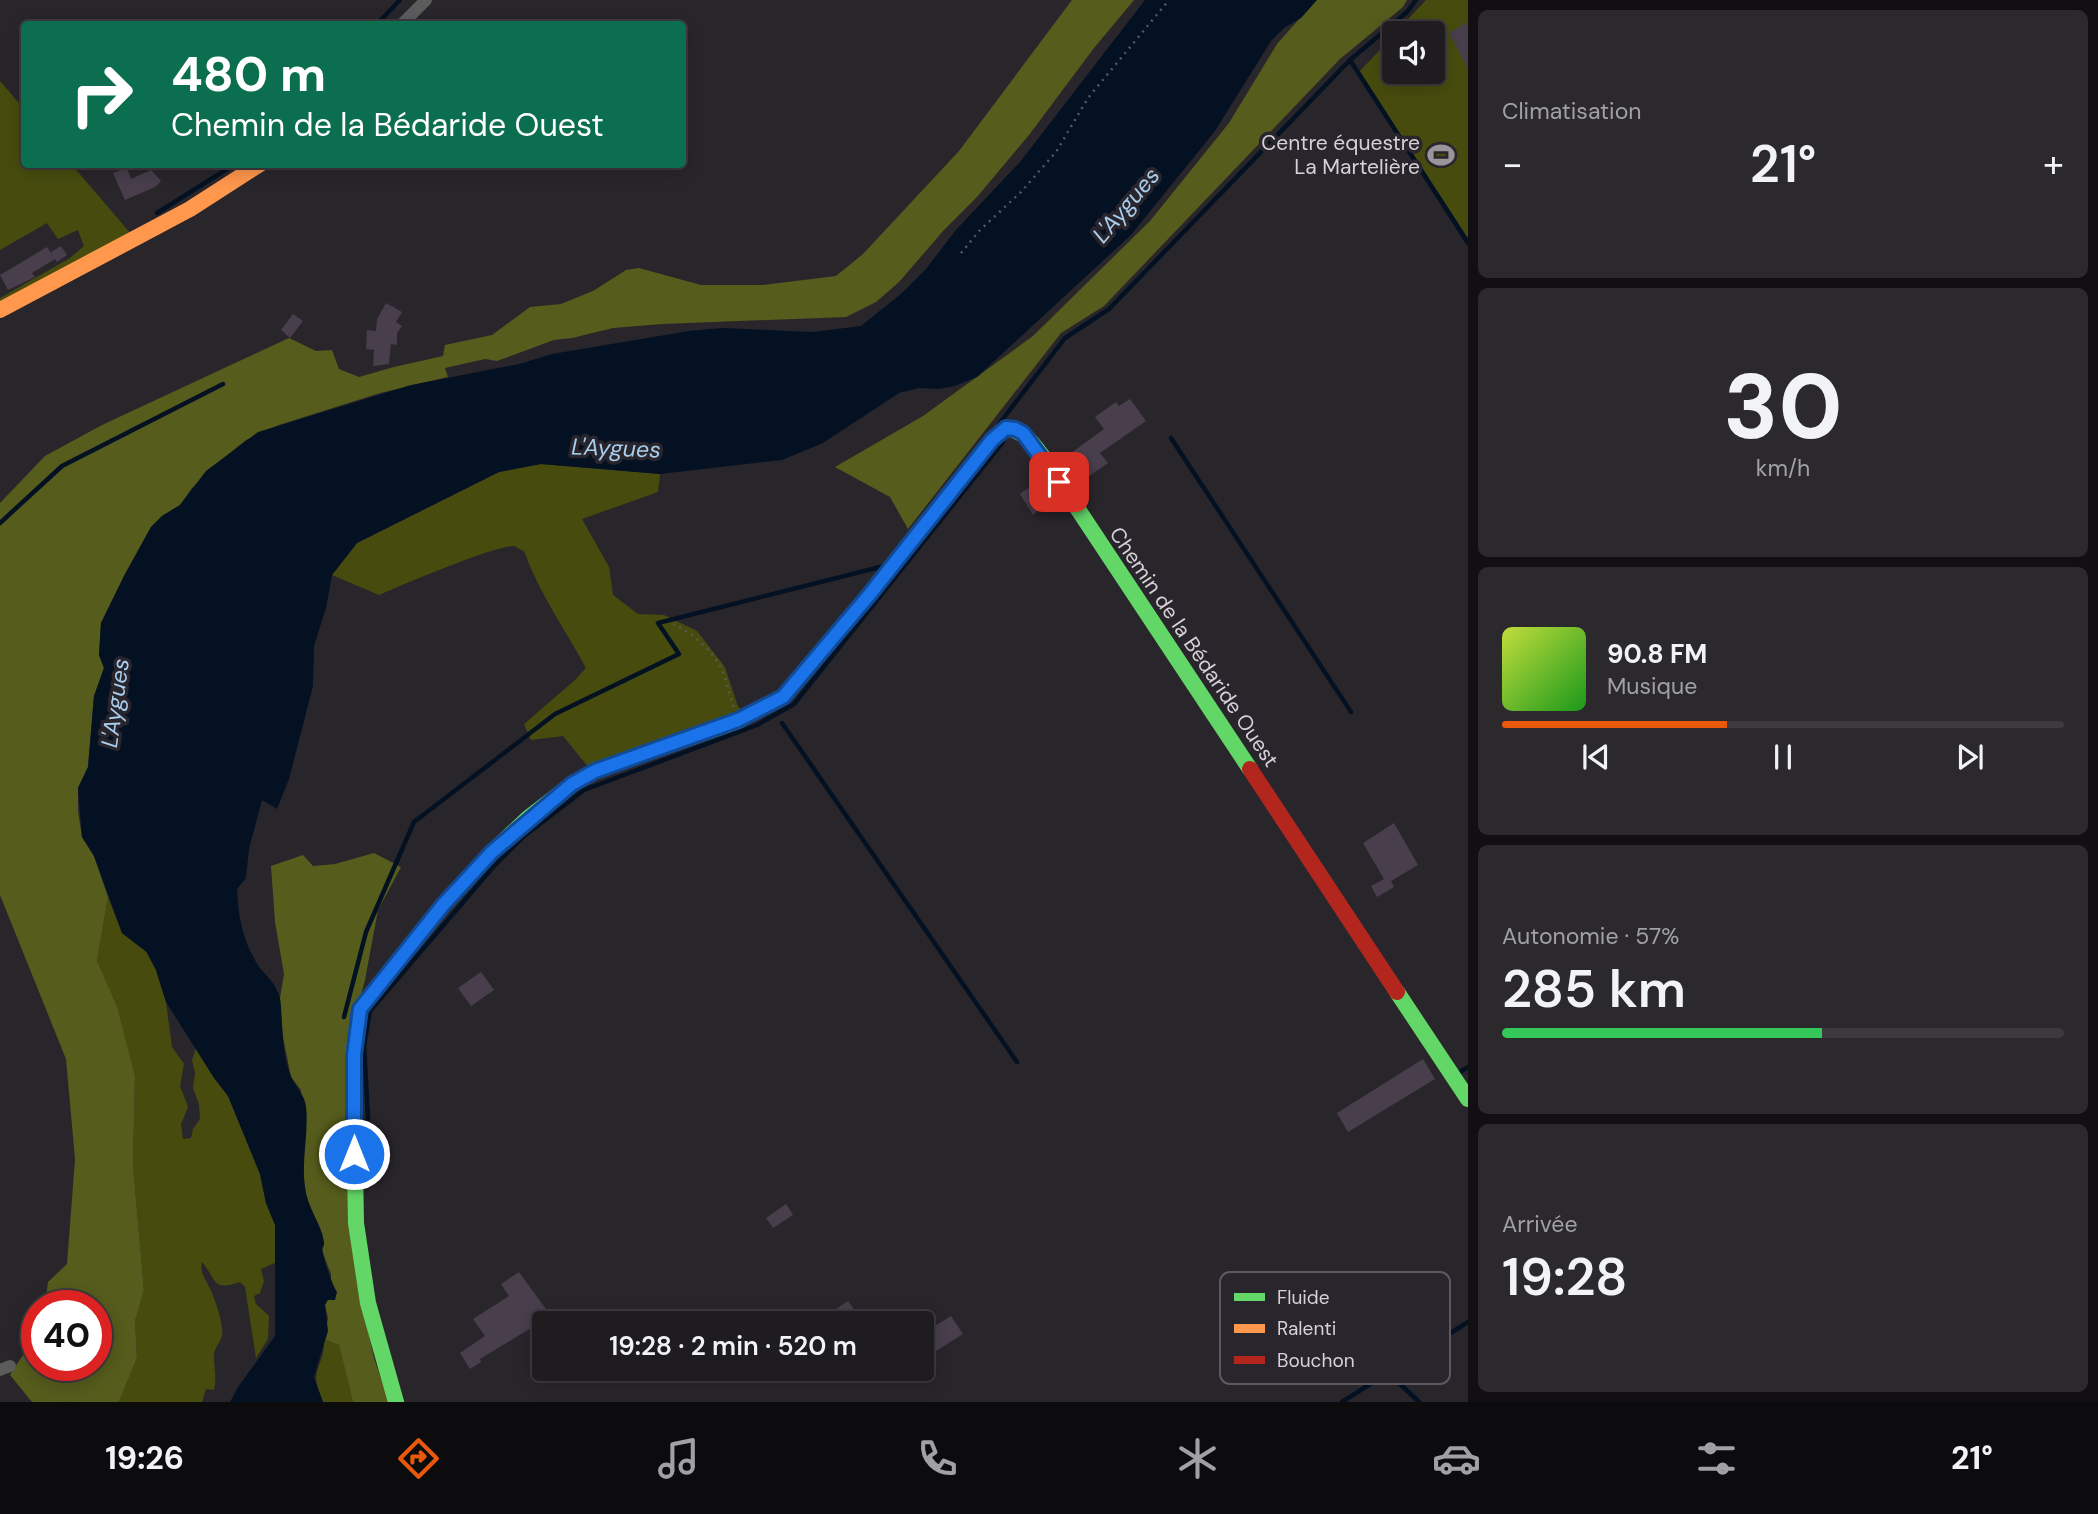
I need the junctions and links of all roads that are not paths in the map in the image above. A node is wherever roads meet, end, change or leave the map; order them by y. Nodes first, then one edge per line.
1 (426, 0) edge
2 (405, 21) edge
3 (254, 168) edge
4 (0, 310) edge
5 (1468, 1099) edge
6 (396, 1402) edge

1 - 2 street
3 - 4 street
5 - 6 street, Chemin de la Bédaride Ouest

